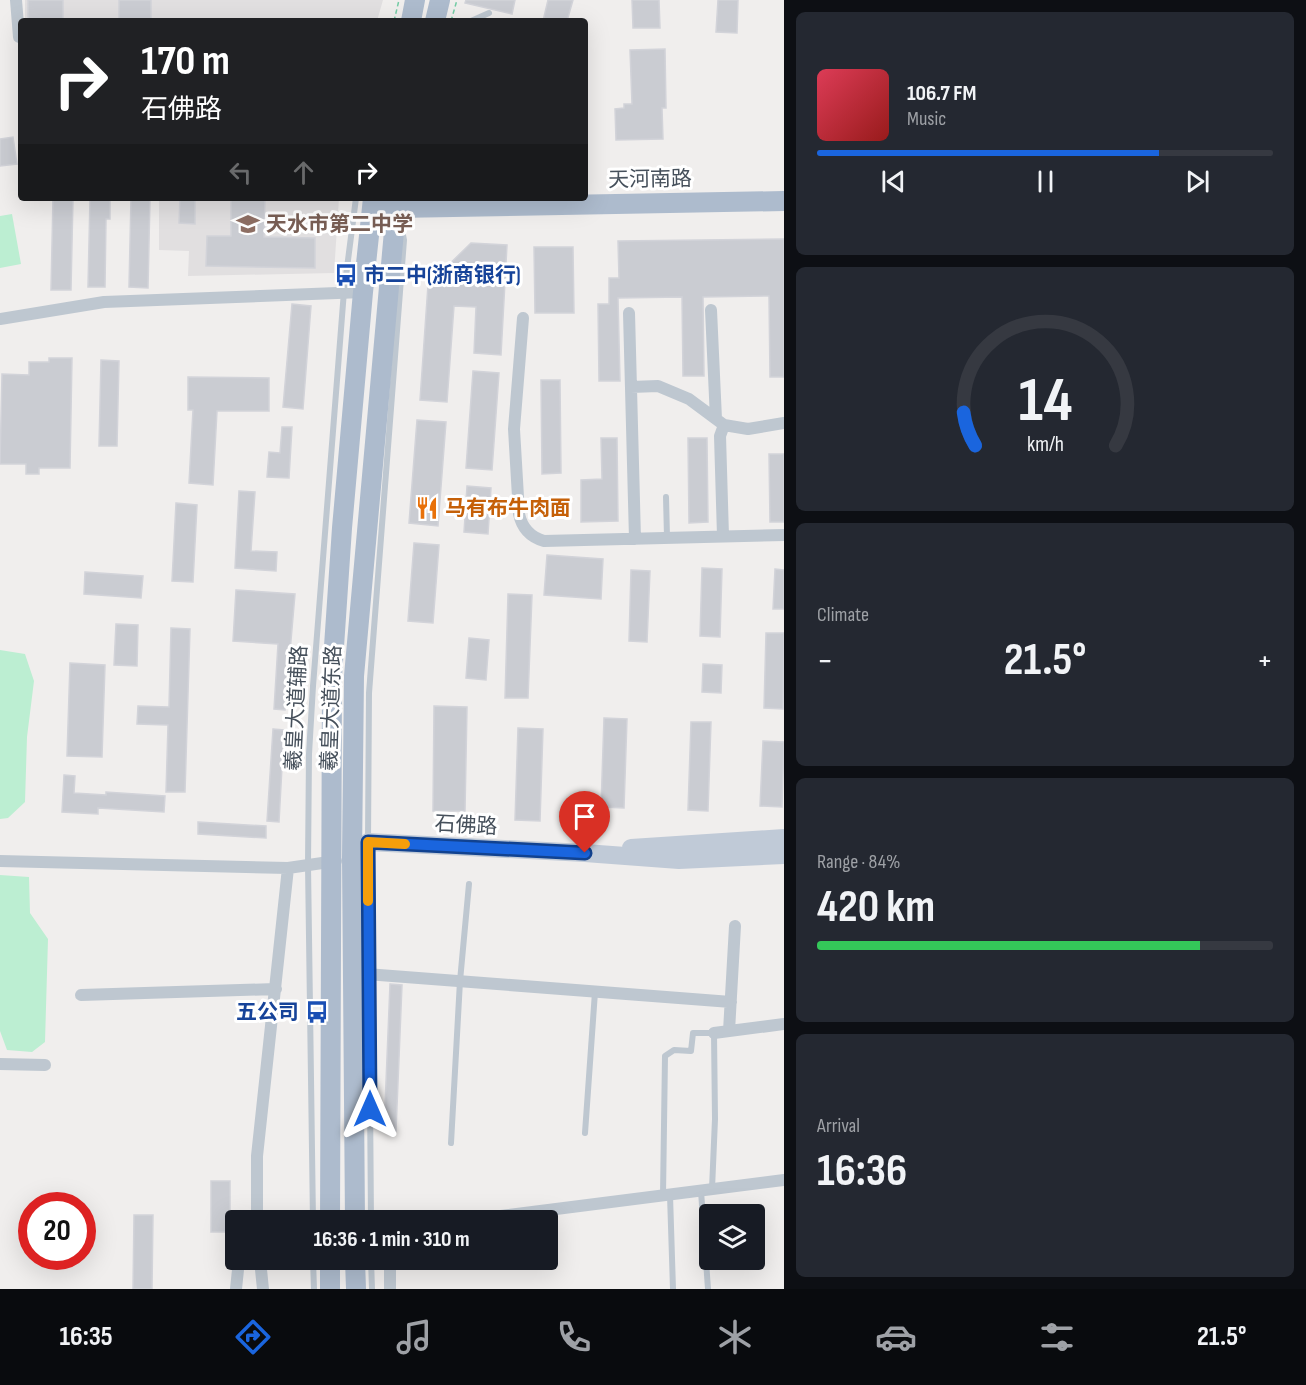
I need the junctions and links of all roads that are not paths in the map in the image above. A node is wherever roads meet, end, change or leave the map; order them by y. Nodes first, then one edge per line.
1 (16, 0) edge
2 (415, 0) edge
3 (440, 0) edge
4 (489, 13) dead end
5 (412, 18) edge
6 (436, 18) edge
7 (478, 18) edge
8 (18, 25) edge
9 (784, 188) edge
10 (588, 191) edge
11 (356, 201) edge
12 (373, 201) edge
13 (784, 201) edge
14 (396, 203) edge
15 (353, 292) junction
16 (711, 310) dead end
17 (629, 313) dead end
18 (523, 318) dead end
19 (0, 319) edge
20 (631, 387) junction
21 (720, 422) junction
22 (784, 423) edge
23 (666, 497) dead end
24 (784, 535) edge
25 (723, 537) junction
26 (667, 538) junction
27 (635, 539) junction
28 (784, 838) edge
29 (368, 842) junction
30 (585, 853) junction
31 (784, 855) edge
32 (352, 858) junction
33 (0, 861) edge
34 (330, 862) junction
35 (308, 865) junction
36 (288, 868) junction
37 (469, 884) dead end
38 (735, 926) dead end
39 (361, 973) junction
40 (460, 981) junction
41 (276, 989) junction
42 (595, 992) junction
43 (81, 995) dead end
44 (731, 1002) junction
45 (784, 1024) edge
46 (729, 1030) junction
47 (714, 1033) junction
48 (0, 1064) edge
49 (45, 1065) dead end
50 (585, 1133) dead end
51 (451, 1143) dead end
52 (784, 1180) edge
53 (707, 1190) junction
54 (667, 1195) junction
55 (256, 1210) edge
56 (313, 1210) edge
57 (330, 1210) edge
58 (355, 1210) edge
59 (371, 1210) edge
60 (549, 1210) edge
61 (238, 1270) edge
62 (261, 1270) edge
63 (313, 1270) edge
64 (330, 1270) edge
65 (355, 1270) edge
66 (371, 1270) edge
67 (390, 1270) edge
68 (236, 1289) edge
69 (263, 1289) edge
70 (314, 1289) edge
71 (330, 1289) edge
72 (356, 1289) edge
73 (372, 1289) edge
74 (390, 1289) edge
75 (673, 1289) edge
76 (708, 1289) edge

1 - 8 street
2 - 5 main road
3 - 6 main road
4 - 7 lane
9 - 10 main road, 天河南路
11 - 15 lane, 羲皇大道辅路
12 - 15 main road, 羲皇大道东路
13 - 14 main road, 天河南路
14 - 29 lane
14 - 32 main road, 羲皇大道东路
15 - 19 street
15 - 34 main road, 羲皇大道东路
15 - 35 lane, 羲皇大道辅路
16 - 21 street
17 - 20 street
18 - 27 street
20 - 21 street
20 - 27 street
21 - 22 street
21 - 25 street
23 - 26 lane
24 - 25 street
25 - 26 street
26 - 27 street
28 - 30 street, 石佛路
29 - 30 street, 石佛路
29 - 32 street
29 - 39 lane
30 - 31 street, 石佛路
32 - 34 street
32 - 39 main road, 羲皇大道东路
33 - 36 street
34 - 35 street
34 - 57 main road, 羲皇大道东路
35 - 36 street
35 - 56 lane, 羲皇大道辅路
36 - 41 street
37 - 40 lane
38 - 44 street
39 - 40 street
39 - 58 main road, 羲皇大道东路
39 - 59 lane
40 - 42 street
40 - 51 lane
41 - 43 street
41 - 55 street
42 - 44 street
42 - 50 lane
44 - 46 street
45 - 46 street
46 - 47 street
47 - 53 lane
47 - 54 lane
48 - 49 street
52 - 53 street
53 - 54 street
53 - 76 lane
54 - 60 street
54 - 75 lane
61 - 68 street
62 - 69 street
63 - 70 lane
64 - 71 main road
65 - 72 main road
66 - 73 lane
67 - 74 street

